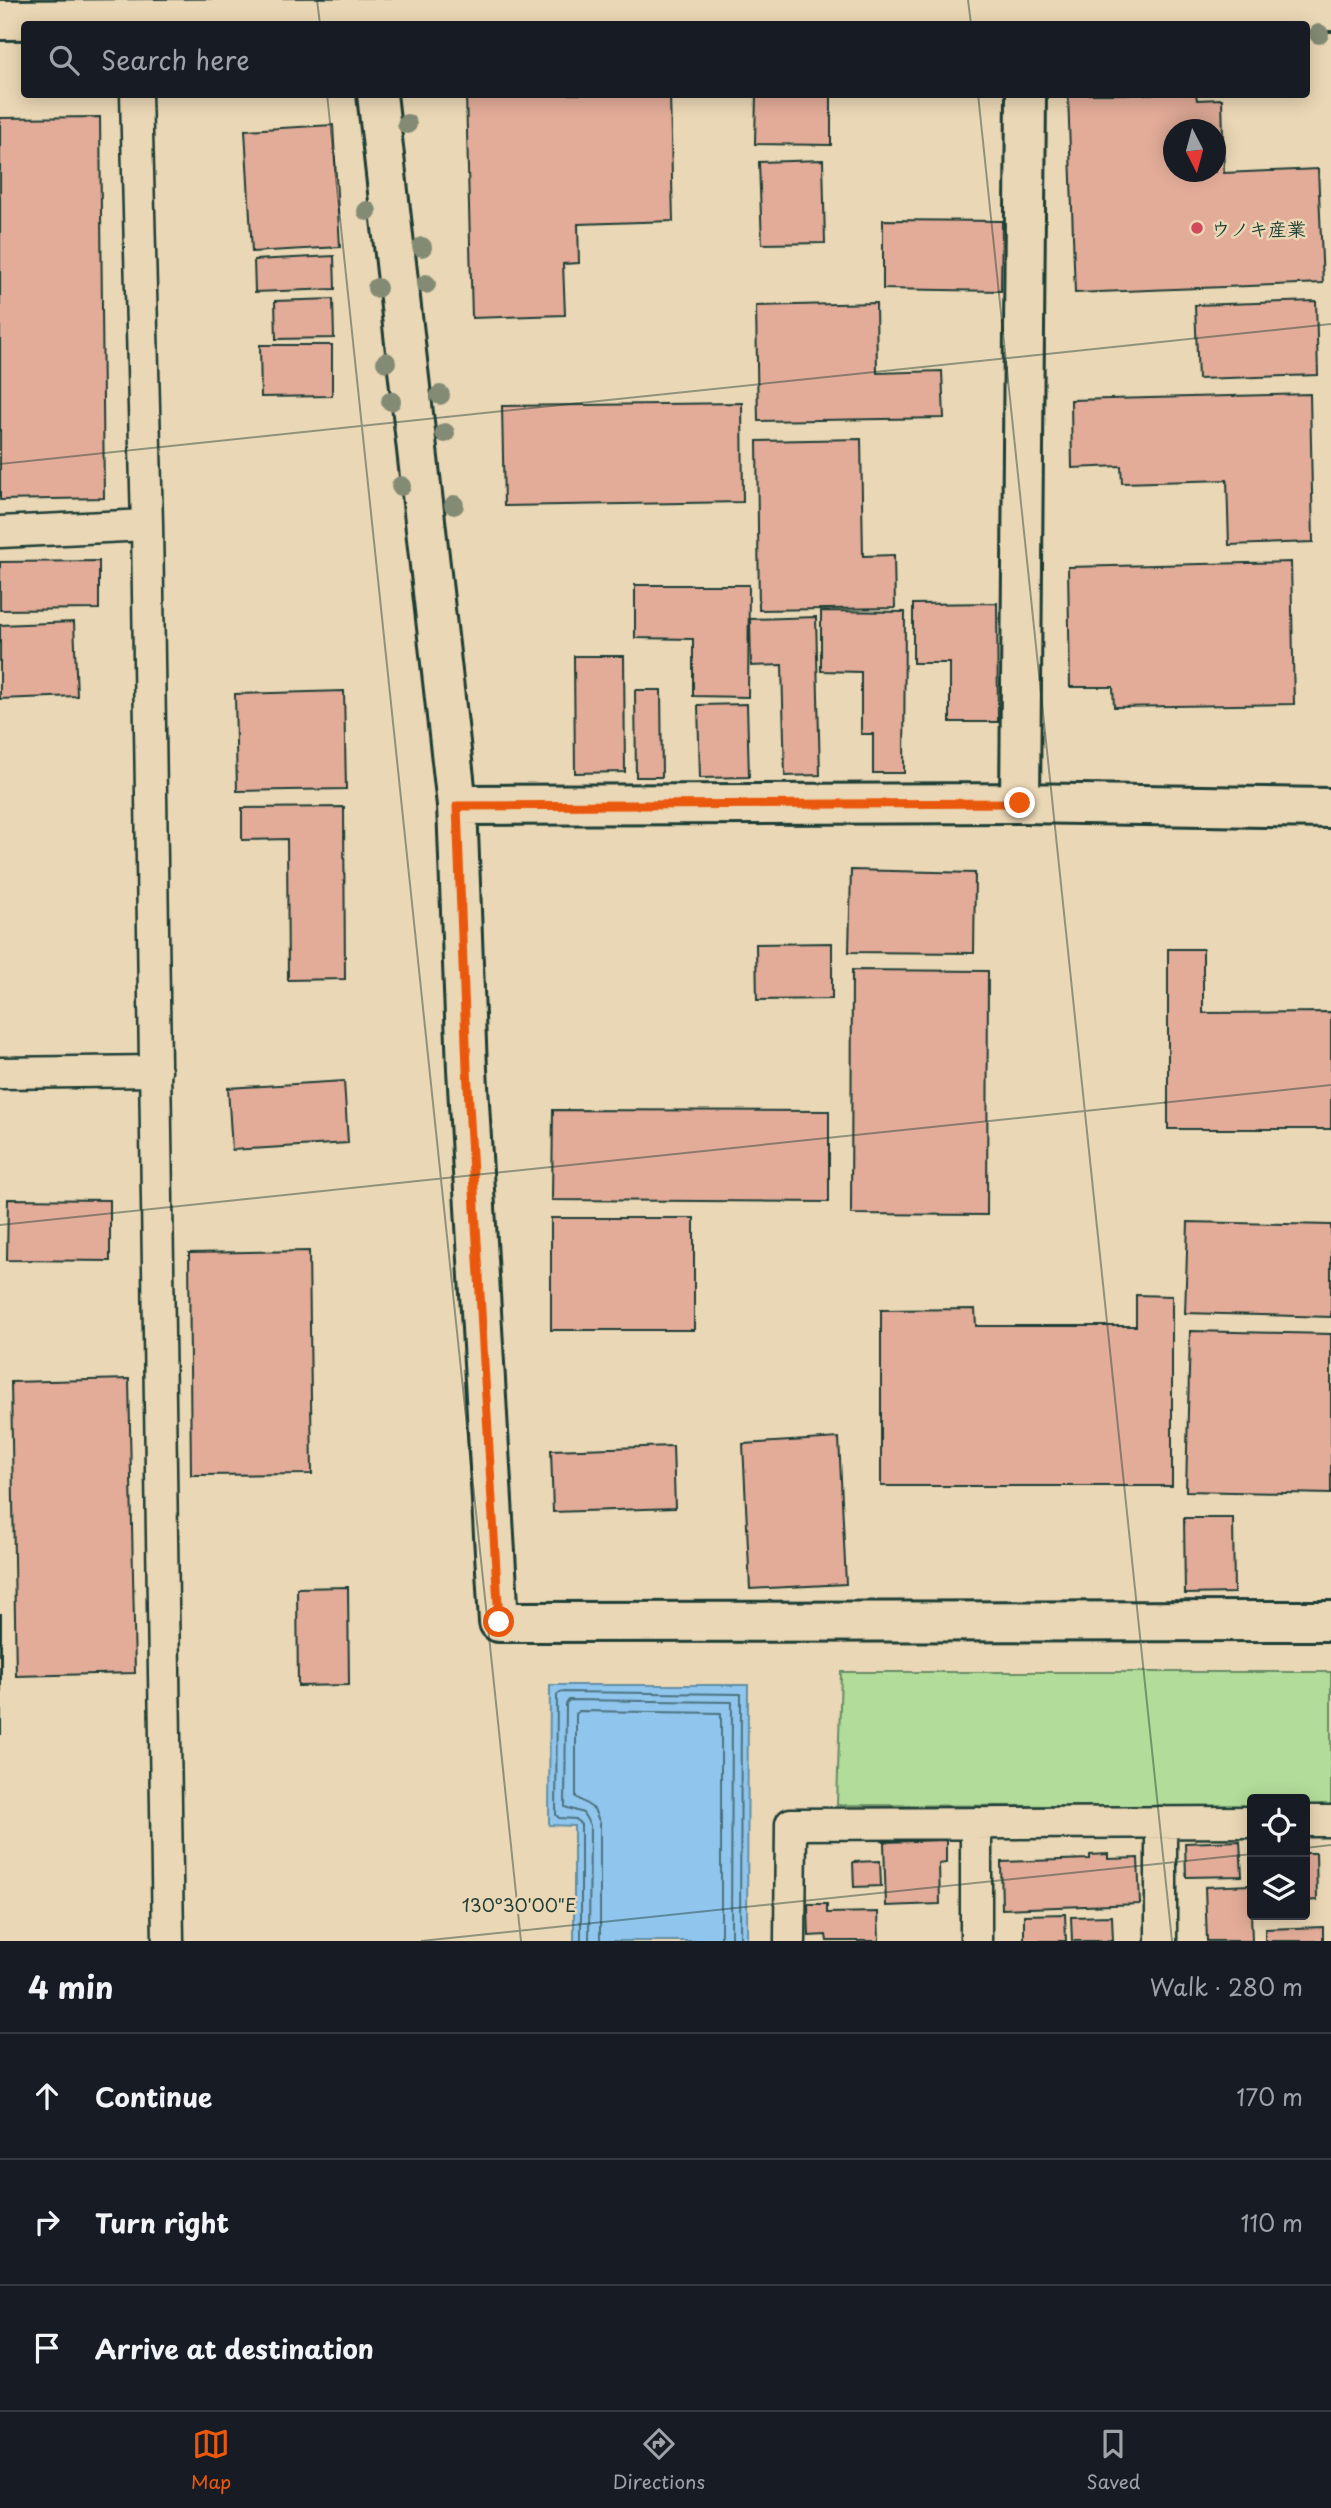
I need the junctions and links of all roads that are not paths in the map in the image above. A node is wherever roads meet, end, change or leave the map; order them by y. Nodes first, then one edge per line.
1 (1331, 11) edge
2 (1026, 13) edge
3 (381, 14) edge
4 (0, 20) edge
5 (67, 21) edge
6 (165, 21) edge
7 (136, 98) edge
8 (377, 98) edge
9 (1026, 98) edge
10 (147, 525) junction
11 (0, 531) edge
12 (1020, 803) junction
13 (457, 806) junction
14 (1331, 808) edge
15 (156, 1071) junction
16 (0, 1073) edge
17 (1331, 1621) edge
18 (1310, 1821) edge
19 (1331, 1821) edge
20 (1161, 1822) junction
21 (1247, 1822) edge
22 (976, 1823) junction
23 (168, 1941) edge
24 (790, 1941) edge
25 (976, 1941) edge
26 (1161, 1941) edge

1 - 2 street
2 - 3 street
3 - 6 street
4 - 5 street
7 - 10 street
8 - 13 street
9 - 12 street
10 - 11 street
10 - 15 street
12 - 13 street
12 - 14 street
13 - 17 street
15 - 16 street
15 - 23 street
18 - 19 street
20 - 21 street
20 - 22 street
20 - 26 street
22 - 24 street
22 - 25 street

